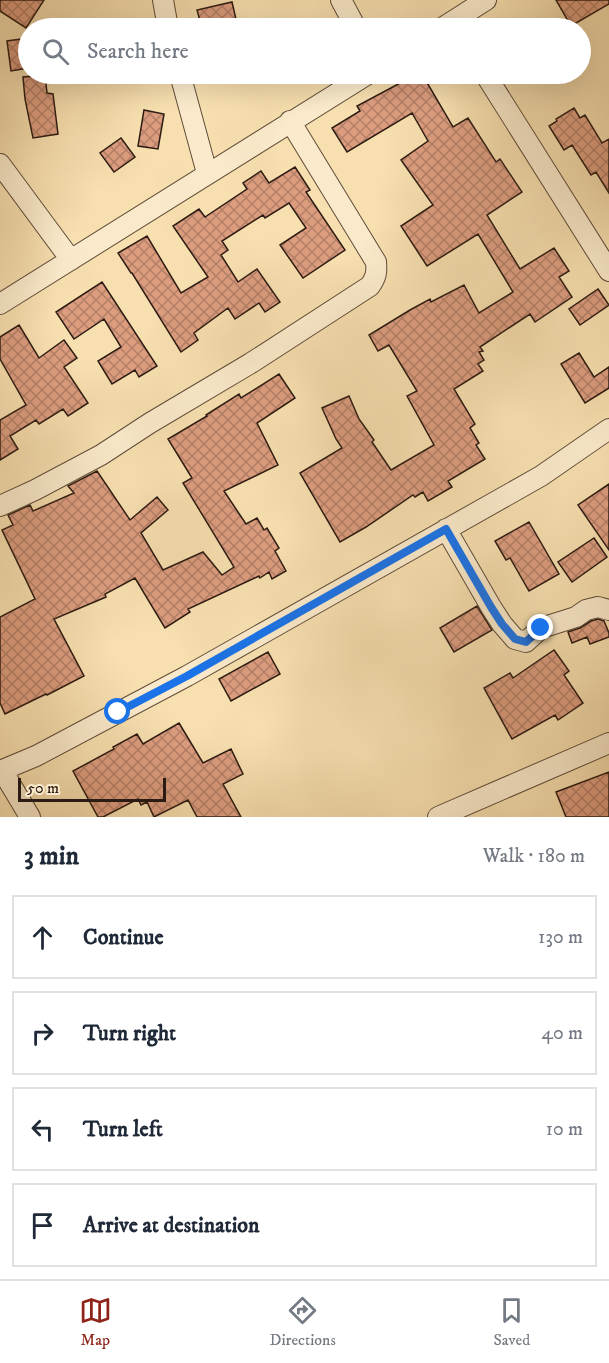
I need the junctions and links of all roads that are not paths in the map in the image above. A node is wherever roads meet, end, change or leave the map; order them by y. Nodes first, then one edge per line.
1 (163, 0) edge
2 (341, 0) edge
3 (481, 1) edge
4 (166, 18) edge
5 (351, 18) edge
6 (460, 18) edge
7 (183, 84) edge
8 (351, 84) edge
9 (491, 84) edge
10 (290, 121) junction
11 (0, 164) edge
12 (207, 173) junction
13 (71, 260) junction
14 (609, 271) edge
15 (0, 304) edge
16 (609, 429) edge
17 (0, 506) edge
18 (446, 529) junction
19 (609, 610) edge
20 (609, 743) edge
21 (1, 771) edge
22 (30, 817) edge
23 (438, 817) edge

1 - 4 street
2 - 5 street
3 - 6 street
7 - 12 street
8 - 10 street
9 - 14 street
10 - 12 street
10 - 17 street
11 - 13 street
12 - 13 street
13 - 15 street
16 - 18 street
18 - 19 street
18 - 21 street
20 - 23 street
21 - 22 street

